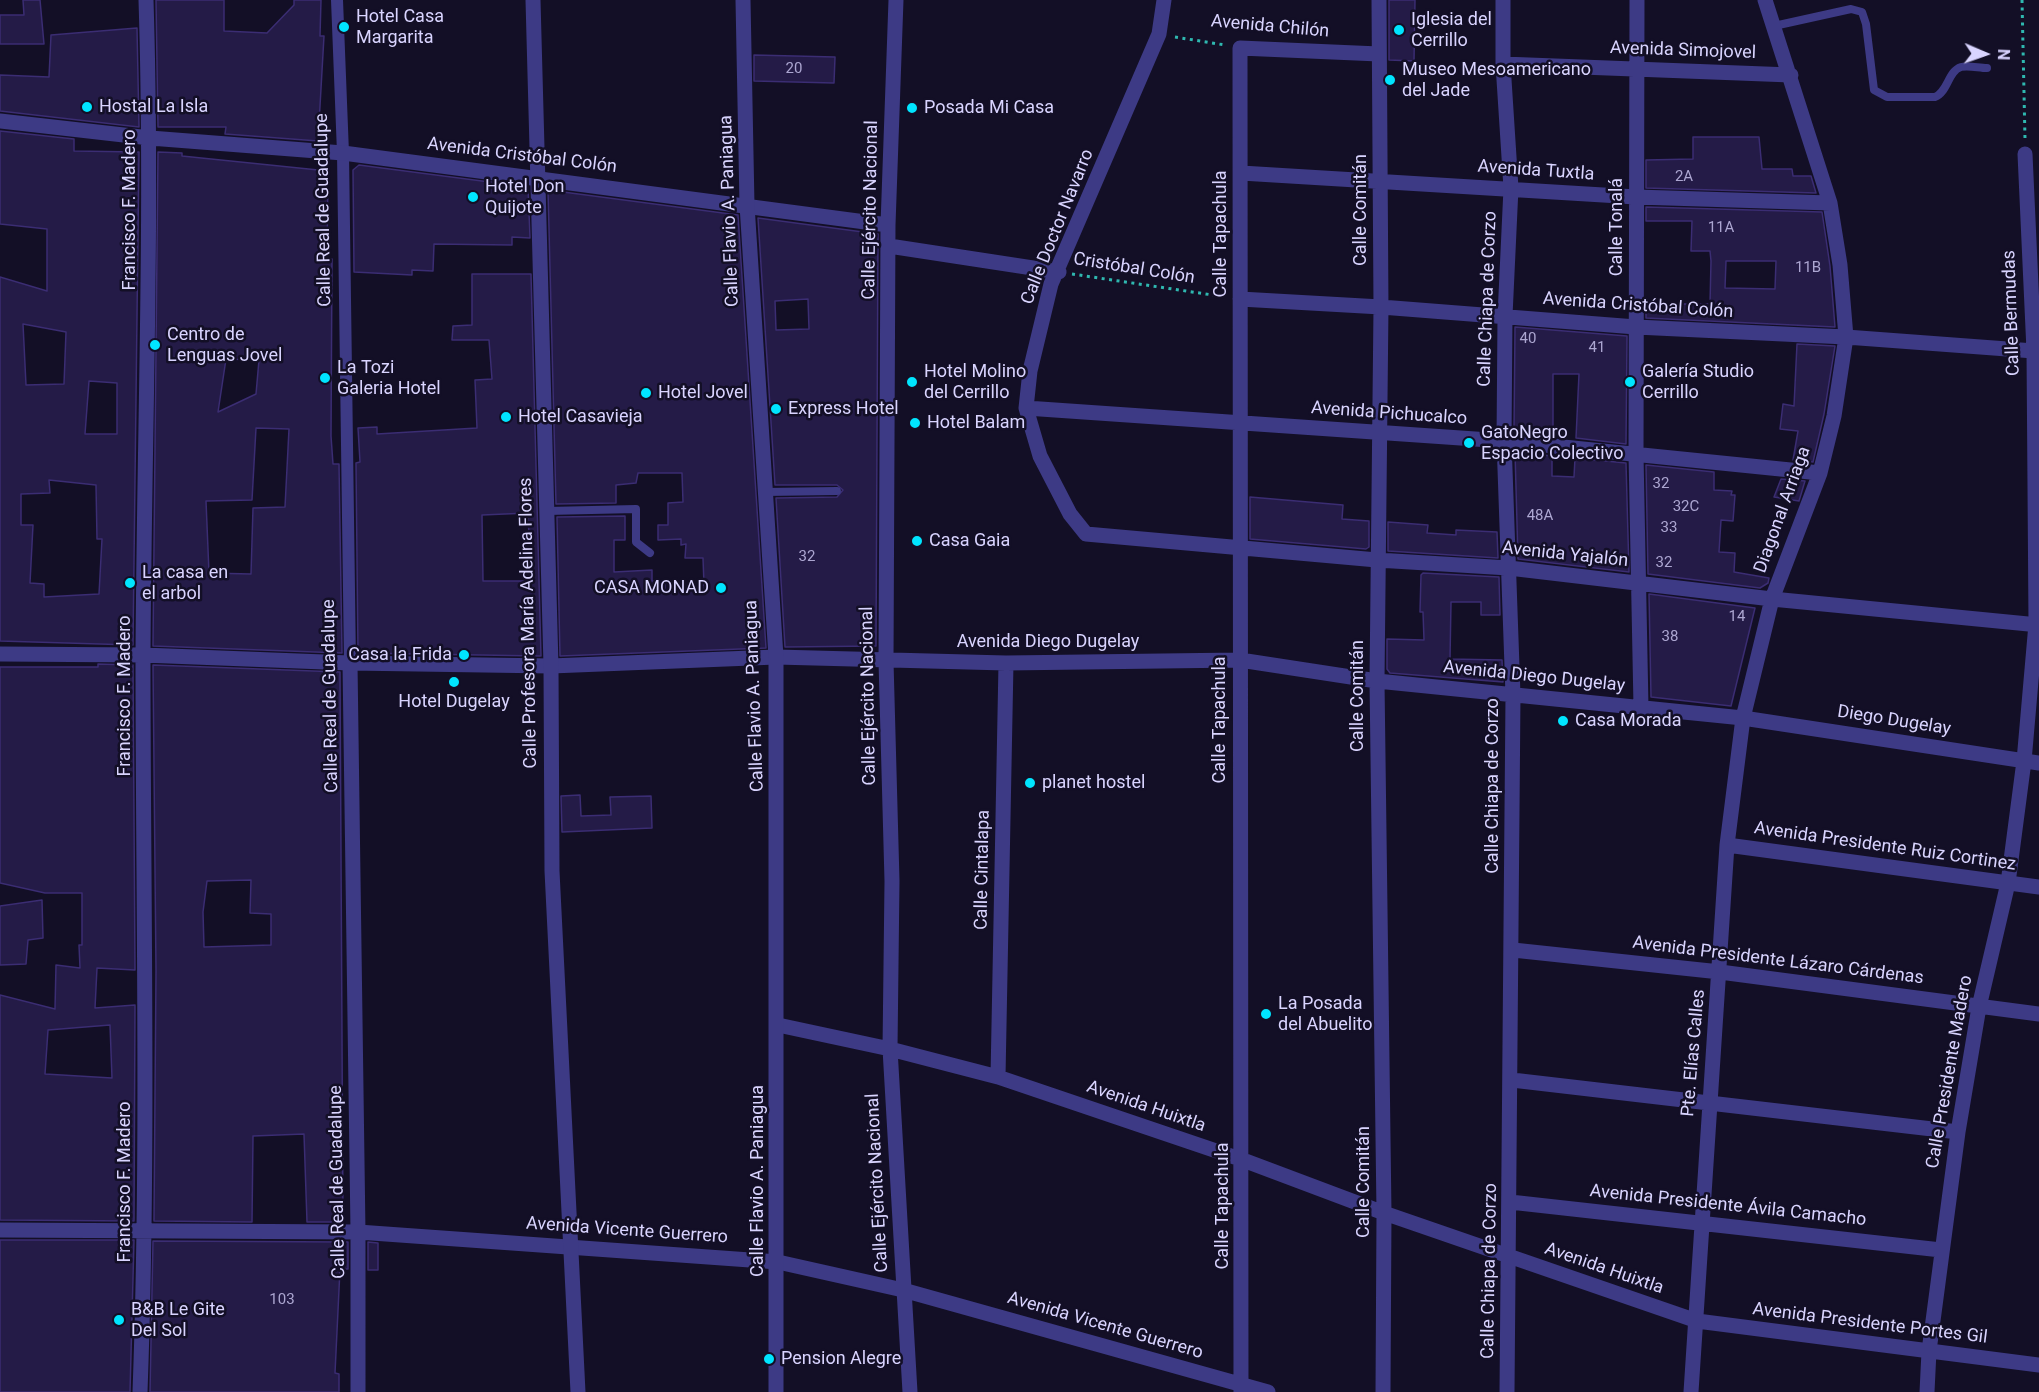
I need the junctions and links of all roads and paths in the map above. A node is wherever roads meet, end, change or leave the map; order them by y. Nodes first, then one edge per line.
1 (146, 0) edge
2 (337, 0) edge
3 (533, 0) edge
4 (743, 0) edge
5 (897, 0) edge
6 (1164, 0) edge
7 (1379, 0) edge
8 (1503, 0) edge
9 (1637, 0) edge
10 (1765, 0) edge
11 (2022, 0) edge
12 (1774, 26) junction
13 (1159, 34) junction
14 (1240, 48) junction
15 (1379, 54) junction
16 (1503, 64) junction
17 (1987, 68) dead end
18 (1636, 69) junction
19 (1791, 75) junction
20 (0, 121) edge
21 (150, 138) junction
22 (343, 153) junction
23 (2025, 154) joint
24 (1241, 173) junction
25 (538, 178) junction
26 (1380, 182) junction
27 (1511, 188) junction
28 (1636, 197) junction
29 (1830, 203) junction
30 (747, 205) junction
31 (888, 225) junction
32 (889, 246) junction
33 (1059, 272) junction
34 (1240, 299) junction
35 (1381, 307) junction
36 (1505, 316) junction
37 (1636, 327) junction
38 (1846, 338) junction
39 (2034, 351) junction
40 (1026, 408) junction
41 (1239, 423) junction
42 (1378, 433) junction
43 (1504, 441) junction
44 (1636, 454) junction
45 (1820, 473) junction
46 (837, 491) dead end
47 (765, 492) junction
48 (547, 511) junction
49 (1086, 534) joint
50 (1239, 548) junction
51 (650, 553) dead end
52 (1377, 560) junction
53 (1509, 568) junction
54 (1637, 583) junction
55 (1772, 599) junction
56 (2037, 625) edge
57 (0, 654) edge
58 (143, 655) junction
59 (776, 657) junction
60 (1239, 660) junction
61 (886, 661) junction
62 (351, 663) junction
63 (1006, 663) junction
64 (551, 666) junction
65 (1377, 681) junction
66 (1513, 694) junction
67 (1641, 707) junction
68 (1743, 718) junction
69 (2032, 762) edge
70 (1727, 845) junction
71 (2008, 883) junction
72 (2039, 887) edge
73 (1513, 950) junction
74 (1720, 972) junction
75 (1979, 1007) junction
76 (2039, 1014) edge
77 (778, 1024) junction
78 (890, 1049) junction
79 (998, 1077) junction
80 (1512, 1080) junction
81 (1709, 1104) junction
82 (1958, 1132) junction
83 (1243, 1160) junction
84 (1510, 1202) junction
85 (1384, 1213) junction
86 (1702, 1223) junction
87 (146, 1229) junction
88 (0, 1230) edge
89 (358, 1232) junction
90 (571, 1245) junction
91 (1941, 1250) junction
92 (1509, 1257) junction
93 (778, 1262) junction
94 (903, 1290) junction
95 (1697, 1322) junction
96 (1929, 1351) junction
97 (2039, 1365) edge
98 (1241, 1388) edge
99 (140, 1392) edge
100 (358, 1392) edge
101 (578, 1392) edge
102 (776, 1392) edge
103 (910, 1392) edge
104 (1268, 1392) edge
105 (1383, 1392) edge
106 (1508, 1392) edge
107 (1692, 1392) edge
108 (1927, 1392) edge

1 - 21 street, Francisco F. Madero
2 - 22 street, Calle Real de Guadalupe
3 - 25 street, Calle Profesora María Adelina Flores
4 - 30 street, Calle Flavio A. Paniagua
5 - 31 street, Calle Ejército Nacional
6 - 13 street, Calle Doctor Navarro
7 - 15 street, Calle Comitán
8 - 16 street, Calle Chiapa de Corzo
9 - 18 street, Calle Tonalá
10 - 12 street, Diagonal Arriaga
11 - 23 path
12 - 17 lane
12 - 19 street, Diagonal Arriaga
13 - 14 path, Avenida Chilón
13 - 33 street, Calle Doctor Navarro
14 - 15 street, Avenida Chilón
14 - 24 street, Calle Tapachula
15 - 26 street, Calle Comitán
16 - 18 street, Avenida Simojovel
16 - 27 street, Calle Chiapa de Corzo
18 - 19 street, Avenida Simojovel
18 - 28 street, Calle Tonalá
19 - 29 street, Diagonal Arriaga
20 - 21 street, Avenida Cristóbal Colón
21 - 22 street, Avenida Cristóbal Colón
21 - 58 street, Francisco F. Madero
22 - 25 street, Avenida Cristóbal Colón
22 - 62 street, Calle Real de Guadalupe
23 - 39 street, Calle Bermudas
24 - 26 street, Avenida Tuxtla
24 - 34 street, Calle Tapachula
25 - 30 street, Avenida Cristóbal Colón
25 - 48 street, Calle Profesora María Adelina Flores
26 - 27 street, Avenida Tuxtla
26 - 35 street, Calle Comitán
27 - 28 street, Avenida Tuxtla
27 - 36 street, Calle Chiapa de Corzo
28 - 29 street, Avenida Tuxtla
28 - 37 street, Calle Tonalá
29 - 38 street, Diagonal Arriaga
30 - 31 street, Avenida Cristóbal Colón
30 - 47 street, Calle Flavio A. Paniagua
31 - 32 street, Calle Ejército Nacional
32 - 33 street
32 - 61 street, Calle Ejército Nacional
33 - 34 path, Cristóbal Colón
33 - 40 street, Calle Doctor Navarro
34 - 35 street, Avenida Cristóbal Colón
34 - 41 street, Calle Tapachula
35 - 36 street, Avenida Cristóbal Colón
35 - 42 street, Calle Comitán
36 - 37 street, Avenida Cristóbal Colón
36 - 43 street, Calle Chiapa de Corzo
37 - 38 street, Avenida Cristóbal Colón
37 - 44 street, Calle Tonalá
38 - 39 street, Avenida Cristóbal Colón
38 - 45 street, Diagonal Arriaga
39 - 56 street, Calle Bermudas
40 - 41 street, Avenida Pichucalco
40 - 49 street, Calle Doctor Navarro
41 - 42 street, Avenida Pichucalco
41 - 50 street, Calle Tapachula
42 - 43 street, Avenida Pichucalco
42 - 52 street, Calle Comitán
43 - 44 street, Avenida Pichucalco
43 - 53 street, Calle Chiapa de Corzo
44 - 45 street, Avenida Pichucalco
44 - 54 street, Calle Tonalá
45 - 55 street, Diagonal Arriaga
46 - 47 lane
47 - 59 street, Calle Flavio A. Paniagua
48 - 51 lane
48 - 64 street, Calle Profesora María Adelina Flores
49 - 50 street, Avenida Yajalón
50 - 52 street, Avenida Yajalón
50 - 60 street, Calle Tapachula
52 - 53 street, Avenida Yajalón
52 - 65 street, Calle Comitán
53 - 54 street, Avenida Yajalón
53 - 66 street, Calle Chiapa de Corzo
54 - 55 street, Avenida Yajalón
54 - 67 street, Calle Tonalá
55 - 56 street, Avenida Yajalón
55 - 68 street, Diagonal Arriaga
56 - 69 street, Calle Bermudas
57 - 58 street, Avenida Diego Dugelay
58 - 62 street, Avenida Diego Dugelay
58 - 87 street, Francisco F. Madero
59 - 61 street, Avenida Diego Dugelay
59 - 64 street, Avenida Diego Dugelay
59 - 77 street, Calle Flavio A. Paniagua
60 - 63 street, Avenida Diego Dugelay
60 - 65 street, Avenida Diego Dugelay
60 - 83 street, Calle Tapachula
61 - 63 street, Avenida Diego Dugelay
61 - 78 street, Calle Ejército Nacional
62 - 64 street, Avenida Diego Dugelay
62 - 89 street, Calle Real de Guadalupe
63 - 79 street, Calle Cintalapa
64 - 90 street, Calle Profesora María Adelina Flores
65 - 66 street, Avenida Diego Dugelay
65 - 85 street, Calle Comitán
66 - 67 street, Avenida Diego Dugelay
66 - 73 street, Calle Chiapa de Corzo
67 - 68 street, Avenida Diego Dugelay
68 - 69 street, Diego Dugelay
68 - 70 street, Pte. Elías Calles
69 - 71 street, Calle Presidente Madero
70 - 71 street, Avenida Presidente Ruiz Cortinez
70 - 74 street, Pte. Elías Calles
71 - 72 street, Avenida Presidente Ruiz Cortinez
71 - 75 street, Calle Presidente Madero
73 - 74 street, Avenida Presidente Lázaro Cárdenas
73 - 80 street, Calle Chiapa de Corzo
74 - 75 street, Avenida Presidente Lázaro Cárdenas
74 - 81 street, Pte. Elías Calles
75 - 76 street, Avenida Presidente Lázaro Cárdenas
75 - 82 street, Calle Presidente Madero
77 - 78 street, Avenida Huixtla
77 - 93 street, Calle Flavio A. Paniagua
78 - 79 street, Avenida Huixtla
78 - 94 street, Calle Ejército Nacional
79 - 83 street, Avenida Huixtla
80 - 81 street
80 - 84 street, Calle Chiapa de Corzo
81 - 82 street
81 - 86 street, Pte. Elías Calles
82 - 91 street, Calle Presidente Madero
83 - 85 street, Avenida Huixtla
83 - 98 street, Calle Tapachula
84 - 86 street, Avenida Presidente Ávila Camacho
84 - 92 street, Calle Chiapa de Corzo
85 - 92 street, Avenida Huixtla
85 - 105 street, Calle Comitán
86 - 91 street, Avenida Presidente Ávila Camacho
86 - 95 street, Pte. Elías Calles
87 - 88 street, Avenida Vicente Guerrero
87 - 89 street, Avenida Vicente Guerrero
87 - 99 street, Francisco F. Madero
89 - 90 street, Avenida Vicente Guerrero
89 - 100 street, Calle Real de Guadalupe
90 - 93 street, Avenida Vicente Guerrero
90 - 101 street, Calle Profesora María Adelina Flores
91 - 96 street, Calle Presidente Madero
92 - 95 street, Avenida Huixtla
92 - 106 street, Calle Chiapa de Corzo
93 - 94 street, Avenida Vicente Guerrero
93 - 102 street, Calle Flavio A. Paniagua
94 - 98 street, Avenida Vicente Guerrero
94 - 103 street, Calle Ejército Nacional
95 - 96 street, Avenida Presidente Portes Gil
95 - 107 street, Pte. Elías Calles
96 - 97 street, Avenida Presidente Portes Gil
96 - 108 street, Calle Presidente Madero
98 - 104 street, Avenida Vicente Guerrero

